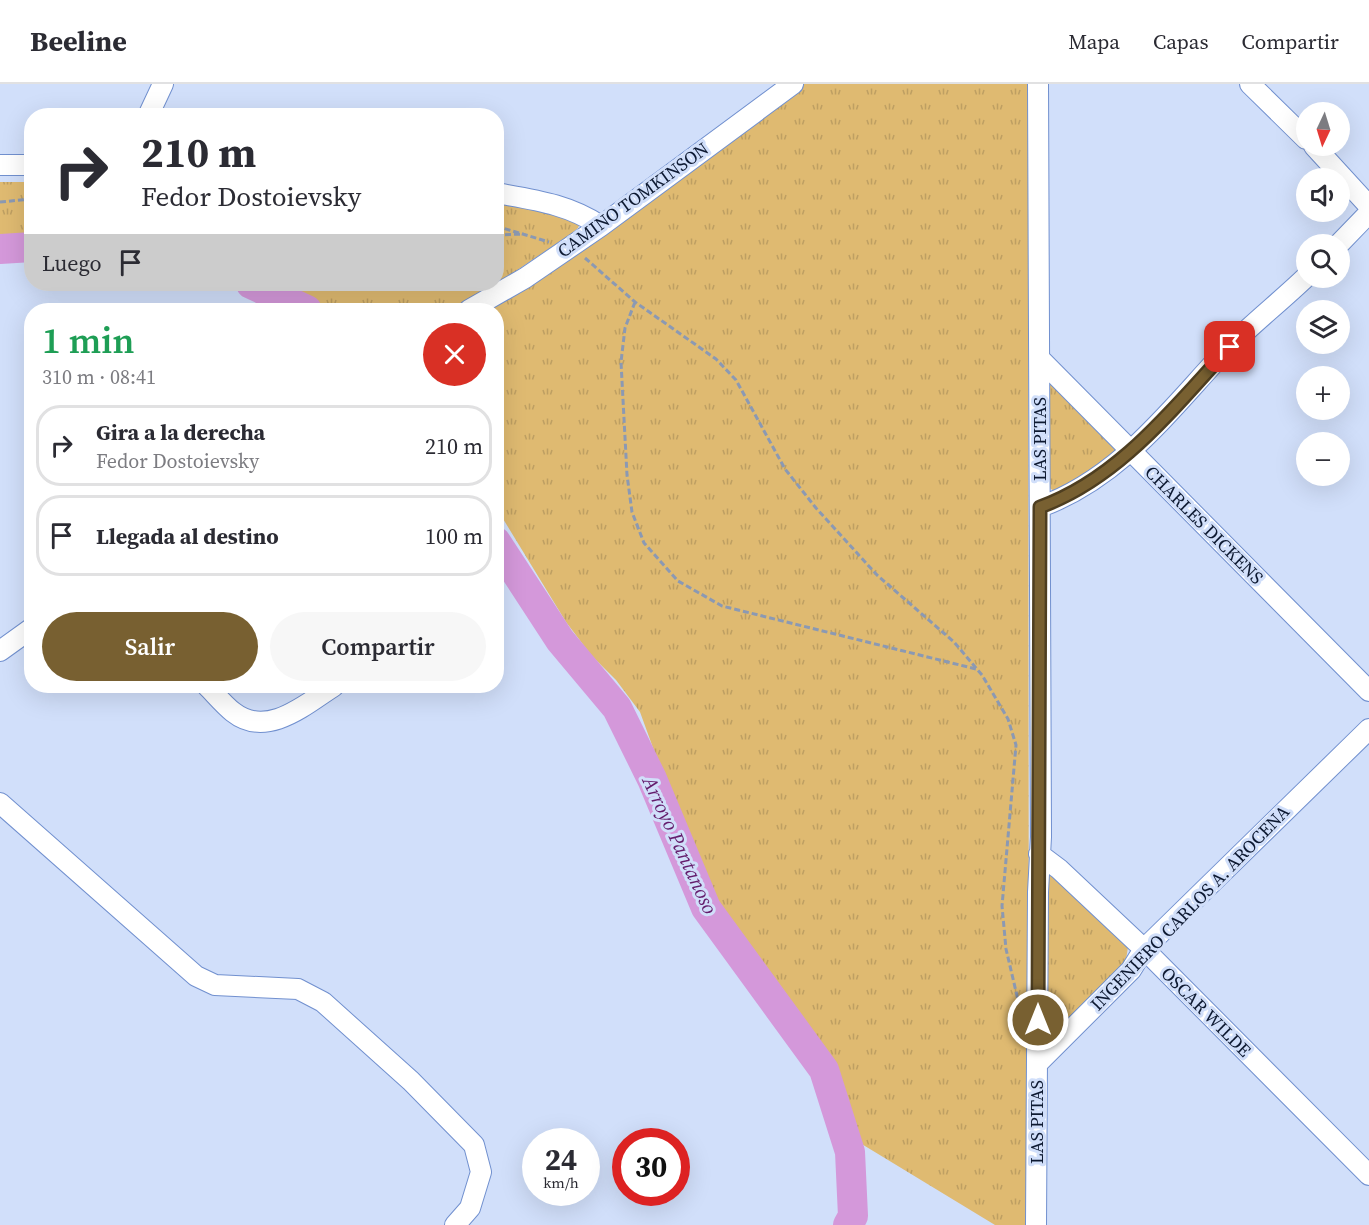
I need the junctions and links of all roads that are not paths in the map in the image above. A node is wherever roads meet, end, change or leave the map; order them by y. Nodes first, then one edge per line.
1 (163, 84) edge
2 (793, 84) edge
3 (1038, 84) edge
4 (1250, 84) edge
5 (152, 108) edge
6 (1296, 129) edge
7 (1323, 156) edge
8 (0, 165) edge
9 (24, 165) edge
10 (504, 194) edge
11 (1369, 206) edge
12 (1369, 213) edge
13 (601, 226) junction
14 (1349, 234) edge
15 (1296, 286) edge
16 (504, 290) edge
17 (502, 291) edge
18 (481, 303) edge
19 (1040, 358) junction
20 (1131, 452) junction
21 (1040, 507) junction
22 (24, 634) edge
23 (0, 651) edge
24 (1369, 691) edge
25 (214, 693) edge
26 (323, 693) edge
27 (1369, 729) edge
28 (0, 803) edge
29 (1039, 854) junction
30 (1144, 949) junction
31 (1038, 1063) junction
32 (1369, 1175) edge
33 (455, 1225) edge
34 (1036, 1225) edge

1 - 5 street
2 - 13 street, CAMINO TOMKINSON
3 - 19 street, LAS PITAS
4 - 6 street
7 - 11 street
8 - 9 street
10 - 13 street
12 - 14 street
13 - 16 street, CAMINO TOMKINSON
15 - 20 street
17 - 18 street, CAMINO TOMKINSON
19 - 20 street, CHARLES DICKENS
19 - 21 street, LAS PITAS
20 - 21 street
20 - 24 street, CHARLES DICKENS
21 - 29 street, LAS PITAS
22 - 23 street
25 - 26 street
27 - 30 street, INGENIERO CARLOS A. AROCENA
28 - 33 street
29 - 30 street, OSCAR WILDE
29 - 31 street, LAS PITAS
30 - 31 street, INGENIERO CARLOS A. AROCENA
30 - 32 street, OSCAR WILDE
31 - 34 street, LAS PITAS

